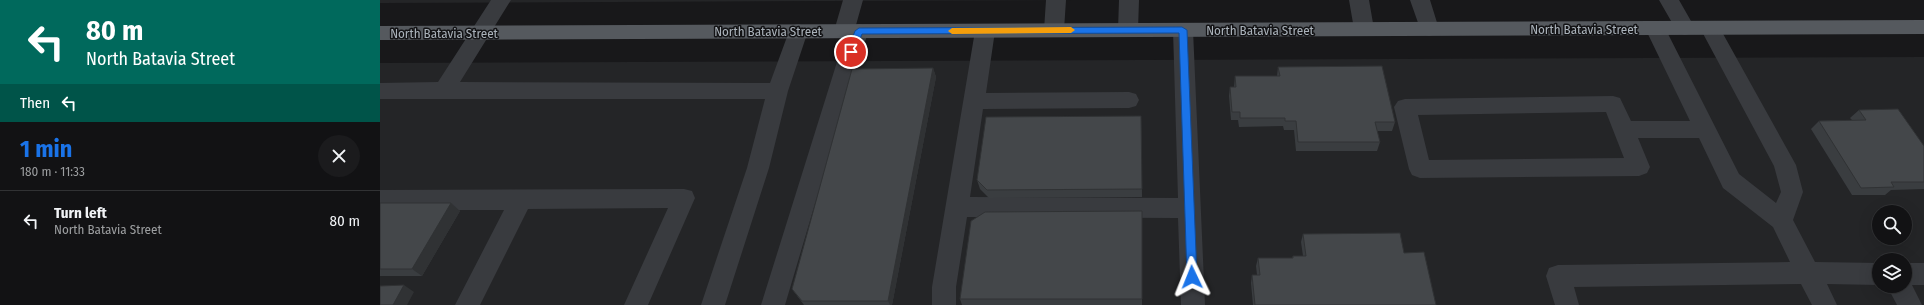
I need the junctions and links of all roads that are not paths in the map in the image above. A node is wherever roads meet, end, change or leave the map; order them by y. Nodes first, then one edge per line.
1 (501, 0) edge
2 (853, 0) edge
3 (1056, 0) edge
4 (1129, 0) edge
5 (1359, 0) edge
6 (1420, 0) edge
7 (1669, 0) edge
8 (1924, 27) edge
9 (1655, 28) junction
10 (1684, 28) junction
11 (1710, 28) junction
12 (1364, 29) junction
13 (1429, 29) junction
14 (1054, 30) junction
15 (1128, 30) junction
16 (1182, 30) junction
17 (798, 31) junction
18 (851, 31) junction
19 (985, 31) junction
20 (480, 32) junction
21 (380, 33) edge
22 (444, 90) junction
23 (778, 90) junction
24 (380, 91) edge
25 (1129, 100) dead end
26 (974, 101) junction
27 (1705, 129) junction
28 (1624, 130) junction
29 (380, 200) edge
30 (521, 200) junction
31 (957, 207) junction
32 (1190, 208) junction
33 (1781, 220) junction
34 (1808, 273) junction
35 (1872, 274) edge
36 (1912, 274) edge
37 (1924, 274) edge
38 (1903, 293) edge
39 (467, 305) edge
40 (636, 305) edge
41 (713, 305) edge
42 (773, 305) edge
43 (944, 305) edge
44 (1194, 305) edge
45 (1567, 305) edge
46 (1824, 305) edge
47 (1910, 305) edge

1 - 20 street
2 - 18 street
3 - 14 street
4 - 15 street
5 - 12 street
6 - 13 street
7 - 10 street
8 - 11 main road, North Batavia Street
9 - 10 main road, North Batavia Street
9 - 13 main road, North Batavia Street
9 - 27 street
10 - 11 main road, North Batavia Street
11 - 33 street
12 - 13 main road, North Batavia Street
12 - 16 main road, North Batavia Street
14 - 15 main road, North Batavia Street
14 - 19 main road, North Batavia Street
15 - 16 main road, North Batavia Street
16 - 32 street
17 - 18 main road, North Batavia Street
17 - 20 main road, North Batavia Street
17 - 23 street
18 - 19 main road, North Batavia Street
18 - 42 street
19 - 26 street
20 - 21 main road, North Batavia Street
20 - 22 street
22 - 23 street
22 - 24 street
23 - 41 street
25 - 26 street
26 - 31 street
27 - 28 street
27 - 33 street
28 - 28 street
29 - 30 street
30 - 39 street
30 - 40 street
31 - 32 street
31 - 43 street
32 - 44 street
33 - 34 street
34 - 35 street
34 - 45 street
34 - 46 street
36 - 37 street
38 - 47 street

